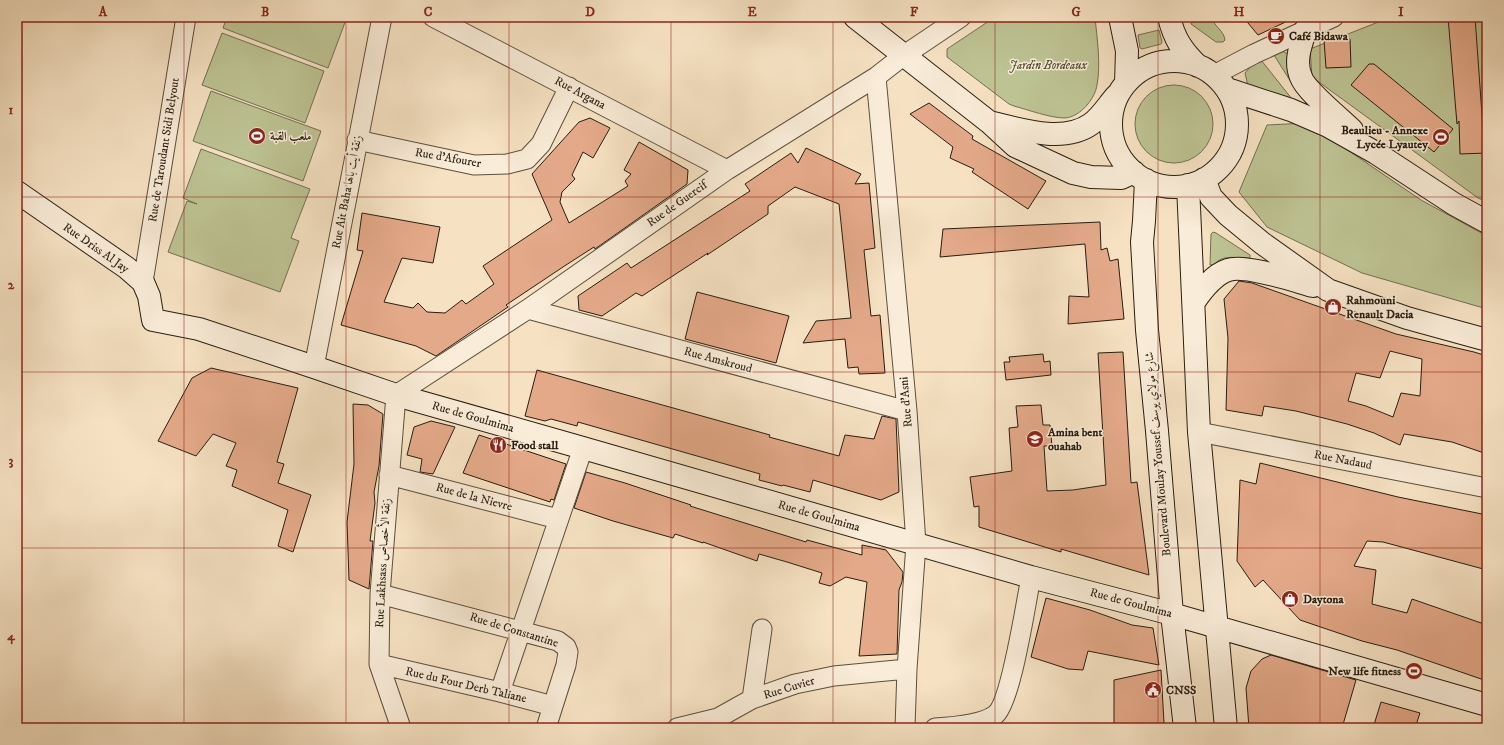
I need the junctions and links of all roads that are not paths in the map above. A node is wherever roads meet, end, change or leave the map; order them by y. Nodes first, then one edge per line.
1 (186, 17) edge
2 (382, 17) edge
3 (433, 17) edge
4 (855, 17) edge
5 (961, 17) edge
6 (1120, 17) edge
7 (1169, 17) edge
8 (1334, 17) edge
9 (1306, 29) junction
10 (903, 56) junction
11 (1213, 77) junction
12 (876, 78) junction
13 (569, 87) junction
14 (1123, 87) junction
15 (989, 122) junction
16 (357, 140) junction
17 (1376, 153) junction
18 (727, 170) junction
19 (1140, 176) junction
20 (1196, 182) junction
21 (17, 192) edge
22 (1487, 222) edge
23 (143, 282) junction
24 (1328, 290) junction
25 (1194, 302) junction
26 (528, 309) junction
27 (153, 320) joint
28 (1487, 340) edge
29 (314, 366) junction
30 (396, 395) junction
31 (907, 411) junction
32 (1199, 432) junction
33 (583, 448) junction
34 (389, 475) junction
35 (1487, 488) edge
36 (558, 519) junction
37 (916, 544) junction
38 (1031, 577) junction
39 (380, 594) junction
40 (1172, 614) junction
41 (1217, 627) junction
42 (762, 629) dead end
43 (521, 630) junction
44 (379, 664) junction
45 (907, 669) junction
46 (500, 692) junction
47 (752, 699) junction
48 (1487, 705) edge
49 (553, 706) junction
50 (719, 723) edge
51 (401, 728) edge
52 (546, 728) edge
53 (677, 728) edge
54 (905, 728) edge
55 (935, 728) edge
56 (1185, 728) edge
57 (1226, 728) edge

1 - 23 street, Rue de Taroudant Sidi Belyout
2 - 16 street, Rue Ait Baha زنقة أيت باها
3 - 13 street, Rue Argana
4 - 10 main road
5 - 10 street, Rue de Guercif
6 - 14 main road
7 - 11 main road
8 - 9 street
9 - 11 street
9 - 17 main road
10 - 12 street, Rue de Guercif
10 - 15 main road
11 - 14 main road
11 - 17 main road
11 - 20 main road
12 - 18 street, Rue de Guercif
12 - 31 street, Rue d'Asni
13 - 16 street, Rue d'Afourer
13 - 18 street, Rue Argana
14 - 15 main road
14 - 19 main road
15 - 19 main road
16 - 29 street, Rue Ait Baha زنقة أيت باها
17 - 22 main road
18 - 26 street, Rue de Guercif
19 - 20 main road
19 - 40 main road, Boulevard Moulay Youssef شارع مولاي يوسف
20 - 24 main road
20 - 25 main road
21 - 23 main road, Rue Driss Al Jay
23 - 27 main road, Rue Driss Al Jay
24 - 25 main road
24 - 28 main road
25 - 32 main road
26 - 30 street, Rue de Guercif
26 - 31 street, Rue Amskroud
27 - 29 main road, Rue de Goulmima
29 - 30 main road, Rue de Goulmima
30 - 33 main road, Rue de Goulmima
30 - 34 street, Rue Lakhsass زنقة الأخصاص
31 - 37 street, Rue d'Asni
32 - 35 street, Rue Nadaud
32 - 41 main road
33 - 36 street
33 - 37 main road, Rue de Goulmima
34 - 36 street, Rue de la Nievre
34 - 39 street, Rue Lakhsass زنقة الأخصاص
36 - 43 street
37 - 38 main road, Rue de Goulmima
37 - 45 street, Rue d'Asni
38 - 40 main road, Rue de Goulmima
38 - 55 street
39 - 43 street, Rue de Constantine
39 - 44 street, Rue Lakhsass زنقة الأخصاص
40 - 41 main road, Rue de Goulmima
40 - 56 main road, Boulevard Moulay Youssef شارع مولاي يوسف
41 - 48 main road, Rue de Goulmima
41 - 57 main road
42 - 47 street
43 - 46 street
43 - 49 street, Rue de Constantine
44 - 46 street, Rue du Four Derb Taliane
44 - 51 street, Rue Lakhsass زنقة الأخصاص
45 - 47 street, Rue Cuvier
45 - 54 street, Rue d'Asni
46 - 49 street, Rue du Four Derb Taliane
47 - 50 street, Rue Cuvier
49 - 52 street, Rue de Constantine
50 - 53 street, Rue Cuvier

